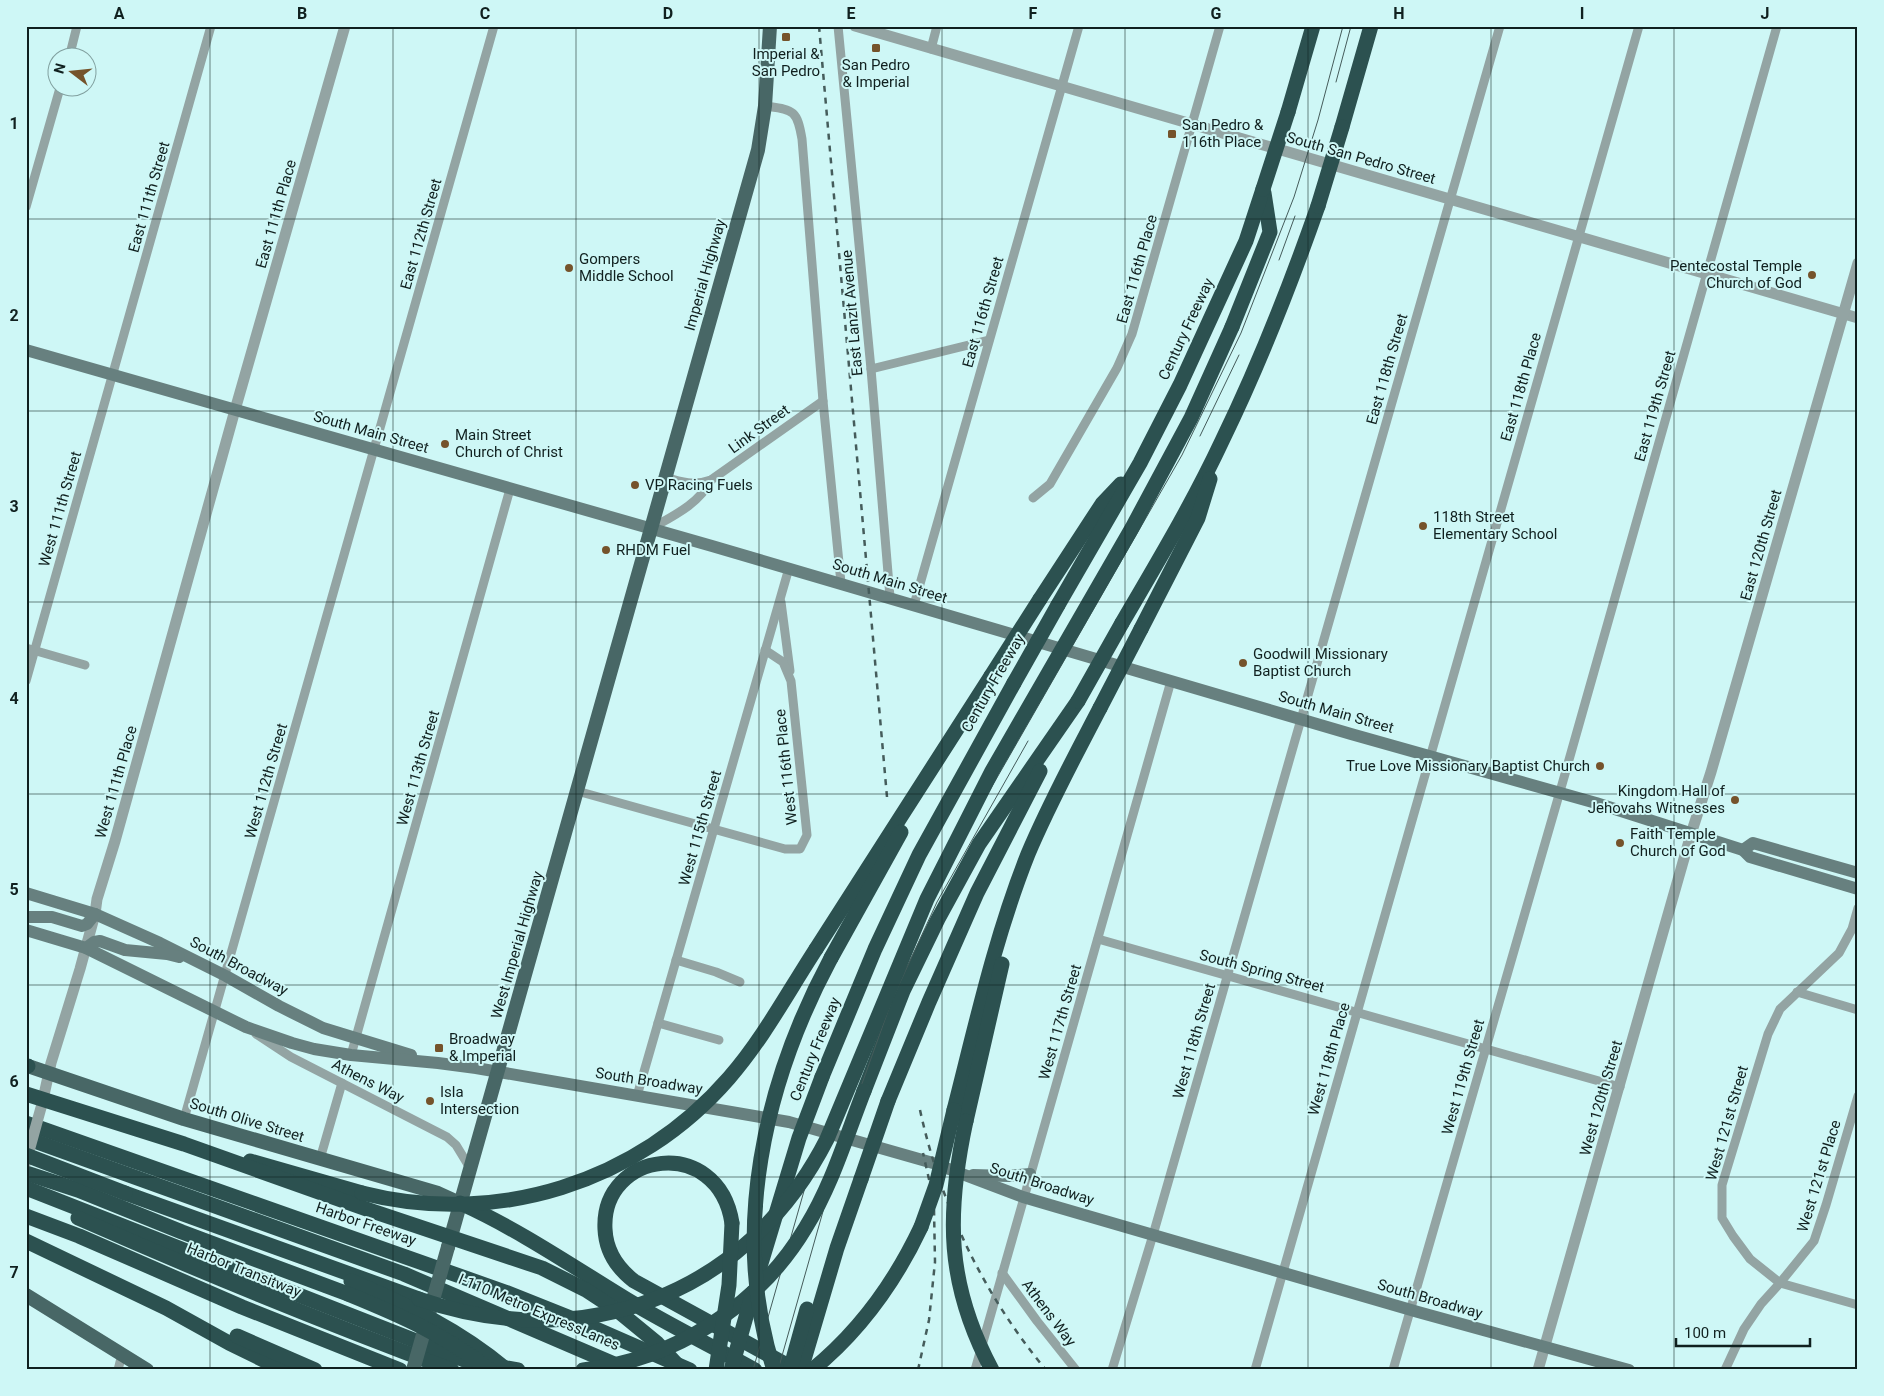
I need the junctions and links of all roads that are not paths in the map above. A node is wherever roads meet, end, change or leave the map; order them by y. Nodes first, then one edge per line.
1 (77, 26) edge
2 (211, 26) edge
3 (344, 26) edge
4 (494, 26) edge
5 (770, 26) edge
6 (838, 26) edge
7 (855, 26) edge
8 (937, 26) edge
9 (1079, 26) edge
10 (1220, 26) edge
11 (1313, 26) edge
12 (1371, 26) edge
13 (1500, 26) edge
14 (1638, 26) edge
15 (1777, 26) edge
16 (71, 48) edge
17 (930, 49) junction
18 (1062, 87) junction
19 (57, 98) edge
20 (765, 106) junction
21 (1193, 124) junction
22 (1263, 189) junction
23 (1450, 200) junction
24 (26, 208) edge
25 (1578, 238) junction
26 (1858, 263) edge
27 (1706, 274) junction
28 (1843, 314) junction
29 (1858, 318) edge
30 (989, 340) junction
31 (26, 350) edge
32 (871, 369) junction
33 (112, 374) junction
34 (822, 401) junction
35 (235, 410) junction
36 (1222, 442) junction
37 (374, 449) junction
38 (1140, 463) junction
39 (665, 477) junction
40 (711, 480) junction
41 (510, 488) junction
42 (1033, 498) dead end
43 (650, 529) junction
44 (789, 568) junction
45 (841, 583) junction
46 (781, 597) junction
47 (890, 598) junction
48 (914, 605) junction
49 (30, 649) edge
50 (765, 650) junction
51 (86, 665) dead end
52 (26, 680) edge
53 (791, 681) junction
54 (1171, 681) junction
55 (1078, 701) junction
56 (1300, 719) junction
57 (1429, 755) junction
58 (1067, 772) junction
59 (920, 787) junction
60 (577, 791) junction
61 (1560, 793) junction
62 (714, 829) junction
63 (1691, 834) junction
64 (1743, 850) junction
65 (1858, 872) edge
66 (1858, 889) edge
67 (26, 893) edge
68 (1858, 908) edge
69 (95, 914) junction
70 (26, 917) edge
71 (26, 930) edge
72 (1098, 939) junction
73 (86, 948) junction
74 (676, 960) junction
75 (196, 961) junction
76 (226, 976) junction
77 (1227, 977) junction
78 (740, 982) dead end
79 (1797, 992) junction
80 (214, 1010) junction
81 (1858, 1010) edge
82 (1356, 1011) junction
83 (658, 1023) junction
84 (246, 1027) junction
85 (356, 1039) junction
86 (719, 1040) dead end
87 (1486, 1048) junction
88 (351, 1055) junction
89 (438, 1062) junction
90 (27, 1066) edge
91 (498, 1072) junction
92 (48, 1074) junction
93 (342, 1083) junction
94 (1620, 1087) junction
95 (26, 1094) edge
96 (636, 1096) junction
97 (1858, 1096) edge
98 (184, 1118) junction
99 (26, 1123) edge
100 (26, 1138) edge
101 (184, 1144) junction
102 (26, 1155) edge
103 (320, 1159) junction
104 (26, 1162) edge
105 (470, 1168) junction
106 (26, 1173) edge
107 (1030, 1174) junction
108 (966, 1176) junction
109 (26, 1188) edge
110 (125, 1193) junction
111 (26, 1196) edge
112 (1023, 1197) junction
113 (460, 1203) junction
114 (26, 1216) edge
115 (1153, 1235) junction
116 (26, 1241) edge
117 (1002, 1273) junction
118 (1282, 1273) junction
119 (1780, 1283) junction
120 (26, 1295) edge
121 (1858, 1305) edge
122 (166, 1308) junction
123 (1410, 1310) junction
124 (812, 1312) junction
125 (1544, 1347) junction
126 (122, 1354) junction
127 (118, 1370) edge
128 (147, 1370) edge
129 (284, 1370) edge
130 (315, 1370) edge
131 (400, 1370) edge
132 (413, 1370) edge
133 (452, 1370) edge
134 (490, 1370) edge
135 (507, 1370) edge
136 (518, 1370) edge
137 (583, 1370) edge
138 (628, 1370) edge
139 (682, 1370) edge
140 (690, 1370) edge
141 (716, 1370) edge
142 (731, 1370) edge
143 (755, 1370) edge
144 (774, 1370) edge
145 (790, 1370) edge
146 (796, 1370) edge
147 (801, 1370) edge
148 (812, 1370) edge
149 (975, 1370) edge
150 (992, 1370) edge
151 (1076, 1370) edge
152 (1112, 1370) edge
153 (1255, 1370) edge
154 (1393, 1370) edge
155 (1538, 1370) edge
156 (1629, 1370) edge
157 (1725, 1370) edge

1 - 16 street
2 - 33 street, East 111th Street
3 - 35 street, East 111th Place
4 - 37 street, East 112th Street
5 - 20 main road, Imperial Highway
6 - 32 street, East Lanzit Avenue
7 - 17 street, South San Pedro Street
8 - 17 street
9 - 18 street, East 116th Street
10 - 21 street, East 116th Place
11 - 22 highway, Century Freeway, bridge
12 - 36 highway, bridge
13 - 23 street, East 118th Street
14 - 25 street, East 118th Place
15 - 27 street, East 119th Street
17 - 18 street, South San Pedro Street
18 - 21 street, South San Pedro Street
18 - 30 street, East 116th Street
19 - 24 street
20 - 34 street
20 - 39 main road, Imperial Highway
21 - 23 street, South San Pedro Street
21 - 42 street, East 116th Place
22 - 38 highway, Century Freeway
22 - 110 highway, bridge
23 - 25 street, South San Pedro Street
23 - 56 street, East 118th Street
25 - 27 street, South San Pedro Street
25 - 57 street, East 118th Place
26 - 28 street, East 120th Street
27 - 28 street, South San Pedro Street
27 - 61 street, East 119th Street
28 - 29 street, South San Pedro Street
28 - 63 street, East 120th Street
30 - 32 street
30 - 48 street, East 116th Street
31 - 33 main road, South Main Street
32 - 47 street, East Lanzit Avenue
33 - 35 main road, South Main Street
33 - 49 street, West 111th Street
34 - 40 street, Link Street
34 - 45 street
35 - 37 main road, South Main Street
35 - 69 street, West 111th Place
36 - 55 highway, bridge
36 - 58 highway, bridge
37 - 41 main road, South Main Street
37 - 76 street, West 112th Street
38 - 59 highway, bridge
38 - 142 highway, Century Freeway, bridge
39 - 40 street, Link Street
39 - 43 main road, Imperial Highway
40 - 43 street, Link Street
41 - 43 main road, South Main Street
41 - 85 street, West 113th Street
43 - 44 main road, South Main Street
43 - 60 main road, West Imperial Highway
44 - 45 main road, South Main Street
44 - 46 street, West 115th Street
45 - 47 main road, South Main Street
46 - 50 street, West 115th Street
46 - 53 street, West 116th Place
47 - 48 main road, South Main Street
48 - 54 main road, South Main Street
49 - 51 street
49 - 52 street, West 111th Street
50 - 53 street, West 116th Place
50 - 62 street, West 115th Street
53 - 62 street, West 116th Place
54 - 56 main road, South Main Street
54 - 72 street, West 117th Street
55 - 124 highway, bridge
55 - 137 highway, bridge
56 - 57 main road, South Main Street
56 - 77 street, West 118th Street
57 - 61 main road, South Main Street
57 - 82 street, West 118th Place
58 - 148 highway, bridge
58 - 150 highway, bridge
59 - 101 highway, bridge
59 - 144 highway, bridge
60 - 62 street
60 - 91 main road, West Imperial Highway
61 - 63 main road, South Main Street
61 - 87 street, West 119th Street
62 - 74 street, West 115th Street
63 - 64 main road, South Main Street
63 - 94 street, West 120th Street
64 - 65 main road, South Main Street
64 - 66 main road, South Main Street
67 - 69 main road, South Broadway
68 - 79 street, West 121st Street
69 - 70 main road
69 - 73 street, West 111th Place
69 - 75 main road, South Broadway
71 - 73 main road, South Broadway
72 - 77 street, South Spring Street
72 - 107 street, West 117th Street
73 - 75 main road
73 - 80 main road, South Broadway
73 - 92 street, West 111th Place
74 - 78 street
74 - 83 street, West 115th Street
75 - 76 main road, South Broadway
76 - 80 street, West 112th Street
76 - 85 main road, South Broadway
77 - 82 street, South Spring Street
77 - 115 street, West 118th Street
79 - 81 street
79 - 119 street, West 121st Street
80 - 84 main road, South Broadway
80 - 98 street, West 112th Street
82 - 87 street, South Spring Street
82 - 118 street, West 118th Place
83 - 86 street
83 - 96 street, West 115th Street
84 - 88 main road, South Broadway
84 - 93 street, Athens Way
85 - 88 street, West 113th Street
85 - 89 main road, South Broadway
87 - 94 street, South Spring Street
87 - 123 street, West 119th Street
88 - 89 main road, South Broadway
89 - 91 main road, South Broadway
90 - 92 main road, South Olive Street
91 - 96 main road, South Broadway
91 - 105 main road, West Imperial Highway
92 - 98 main road, South Olive Street
92 - 104 street, West 111th Place, bridge
93 - 103 street
93 - 105 street, Athens Way
94 - 125 street, West 120th Street
95 - 101 highway, bridge
96 - 108 main road, South Broadway
97 - 119 street, West 121st Place
98 - 103 main road, South Olive Street
99 - 140 highway, Harbor Freeway
100 - 138 highway, I-110 Metro ExpressLanes
101 - 139 highway, bridge
102 - 110 highway, bridge
103 - 113 main road, South Olive Street
105 - 113 main road, West Imperial Highway
106 - 134 highway, bridge
107 - 108 main road
107 - 112 street, West 117th Street
108 - 112 main road, South Broadway
109 - 136 highway, bridge
110 - 135 highway, bridge
111 - 133 highway, Harbor Transitway
112 - 115 main road, South Broadway
112 - 117 street, West 117th Street
113 - 132 main road, West Imperial Highway, bridge
113 - 143 highway
114 - 131 highway
115 - 118 main road, South Broadway
115 - 152 street, West 118th Street
116 - 122 highway
117 - 149 street, West 117th Street
117 - 151 street, Athens Way
118 - 123 main road, South Broadway
118 - 153 street, West 118th Place
119 - 121 street
119 - 157 street
120 - 126 main road
122 - 129 highway
122 - 130 highway
123 - 125 main road, South Broadway
123 - 154 street, West 119th Street
124 - 145 highway, bridge
124 - 147 highway
125 - 155 street, West 120th Street
125 - 156 main road, South Broadway
126 - 127 street
126 - 128 main road
141 - 146 highway, bridge

